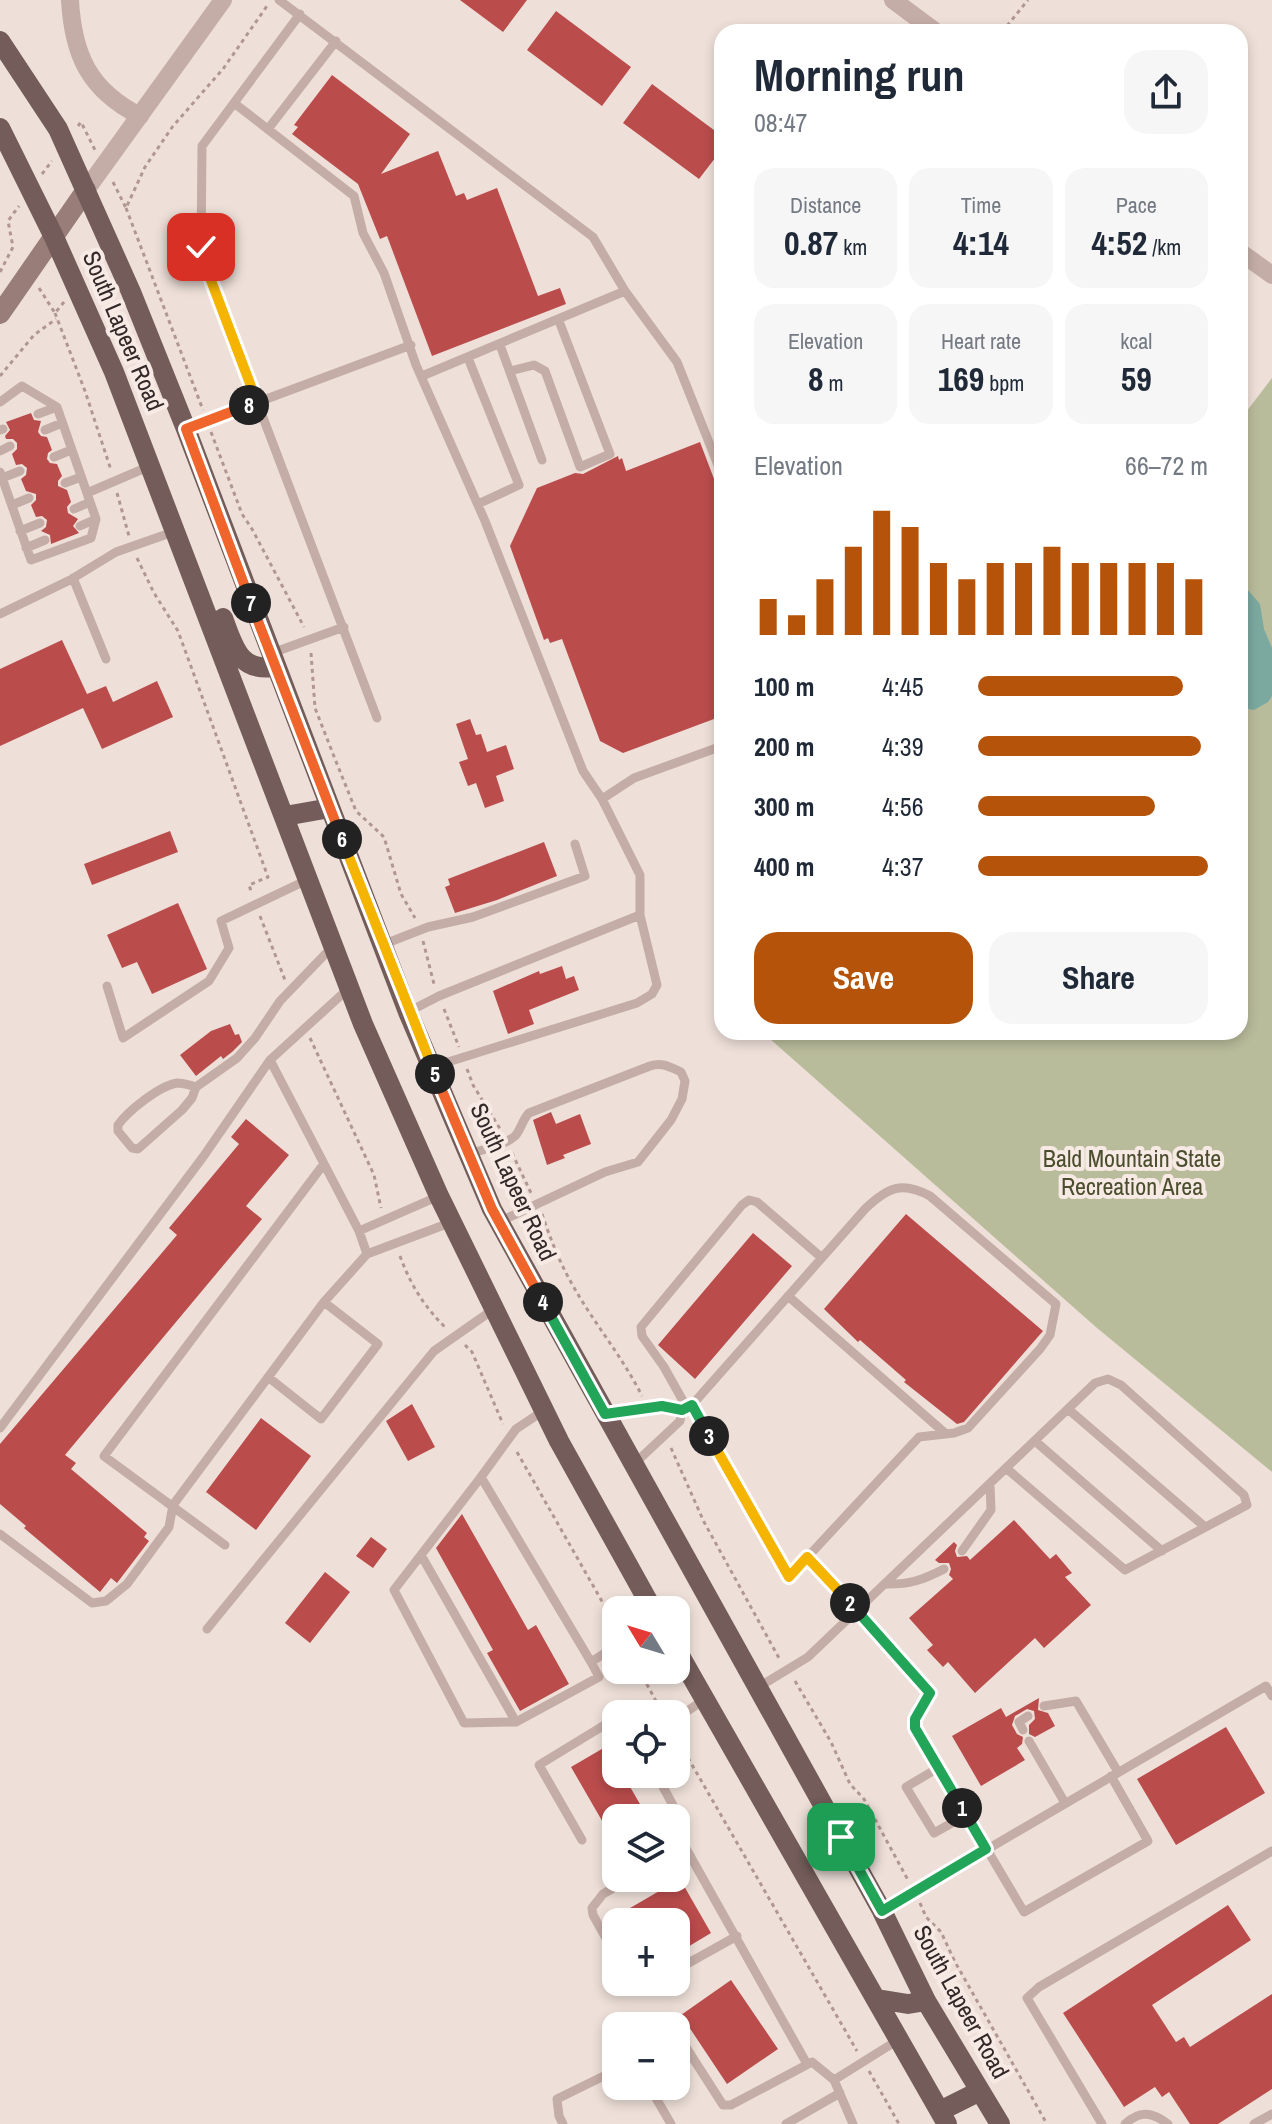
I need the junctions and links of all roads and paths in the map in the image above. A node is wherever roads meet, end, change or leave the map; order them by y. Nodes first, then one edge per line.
1 (70, 0) edge
2 (223, 0) edge
3 (279, 0) edge
4 (893, 0) edge
5 (1028, 0) edge
6 (300, 14) junction
7 (925, 24) edge
8 (1008, 24) edge
9 (0, 41) edge
10 (336, 41) junction
11 (234, 103) junction
12 (140, 116) junction
13 (0, 128) edge
14 (268, 129) junction
15 (86, 190) junction
16 (126, 208) dead end
17 (129, 216) dead end
18 (54, 237) junction
19 (1248, 258) edge
20 (1272, 275) edge
21 (625, 291) junction
22 (0, 314) edge
23 (57, 319) dead end
24 (559, 321) junction
25 (411, 345) junction
26 (500, 345) junction
27 (468, 358) junction
28 (510, 371) junction
29 (0, 376) edge
30 (422, 376) junction
31 (1, 399) edge
32 (257, 402) junction
33 (57, 407) junction
34 (38, 414) dead end
35 (62, 423) junction
36 (186, 429) junction
37 (45, 430) dead end
38 (71, 450) junction
39 (714, 455) edge
40 (54, 457) dead end
41 (148, 460) junction
42 (542, 460) dead end
43 (20, 471) dead end
44 (1, 475) edge
45 (81, 477) junction
46 (65, 483) dead end
47 (29, 498) dead end
48 (88, 498) junction
49 (478, 504) junction
50 (12, 505) junction
51 (74, 509) dead end
52 (96, 519) junction
53 (40, 523) dead end
54 (80, 526) dead end
55 (20, 531) junction
56 (176, 531) junction
57 (45, 540) dead end
58 (26, 548) junction
59 (73, 578) junction
60 (0, 614) edge
61 (344, 627) junction
62 (106, 659) dead end
63 (273, 660) junction
64 (377, 718) dead end
65 (714, 749) edge
66 (602, 799) junction
67 (330, 808) junction
68 (285, 816) junction
69 (575, 844) dead end
70 (307, 880) junction
71 (640, 915) junction
72 (382, 945) junction
73 (333, 946) junction
74 (107, 986) dead end
75 (349, 988) junction
76 (408, 1012) junction
77 (270, 1060) junction
78 (432, 1067) junction
79 (196, 1087) junction
80 (469, 1154) junction
81 (323, 1165) junction
82 (439, 1196) junction
83 (452, 1222) junction
84 (499, 1222) junction
85 (359, 1231) junction
86 (367, 1254) junction
87 (822, 1258) junction
88 (788, 1296) junction
89 (324, 1302) junction
90 (494, 1309) junction
91 (268, 1377) junction
92 (687, 1408) junction
93 (1068, 1409) junction
94 (544, 1411) junction
95 (605, 1414) junction
96 (0, 1428) edge
97 (946, 1434) junction
98 (1035, 1441) junction
99 (633, 1465) junction
100 (1006, 1468) junction
101 (481, 1477) junction
102 (990, 1484) junction
103 (173, 1505) junction
104 (1205, 1527) junction
105 (0, 1534) edge
106 (225, 1545) dead end
107 (962, 1551) dead end
108 (1162, 1551) junction
109 (421, 1555) junction
110 (807, 1557) junction
111 (944, 1569) dead end
112 (885, 1584) junction
113 (645, 1596) edge
114 (857, 1611) junction
115 (207, 1629) dead end
116 (602, 1655) edge
117 (591, 1662) junction
118 (690, 1673) edge
119 (757, 1688) junction
120 (1272, 1696) edge
121 (705, 1699) junction
122 (1044, 1706) dead end
123 (690, 1709) edge
124 (1028, 1716) dead end
125 (516, 1722) junction
126 (602, 1727) edge
127 (1023, 1730) dead end
128 (1029, 1741) dead end
129 (690, 1761) edge
130 (938, 1768) junction
131 (1114, 1774) junction
132 (1065, 1803) junction
133 (966, 1815) junction
134 (582, 1840) dead end
135 (986, 1849) junction
136 (1270, 1856) edge
137 (690, 1864) edge
138 (606, 1892) edge
139 (882, 1911) junction
140 (602, 1931) edge
141 (737, 1936) junction
142 (690, 1962) edge
143 (877, 1999) junction
144 (926, 2001) junction
145 (898, 2040) junction
146 (690, 2054) edge
147 (864, 2062) junction
148 (807, 2064) junction
149 (602, 2077) edge
150 (834, 2080) junction
151 (980, 2091) junction
152 (840, 2093) junction
153 (657, 2100) edge
154 (1272, 2114) edge
155 (944, 2118) edge
156 (563, 2124) edge
157 (671, 2124) edge
158 (786, 2124) edge
159 (853, 2124) edge
160 (899, 2124) edge
161 (1000, 2124) edge
162 (1102, 2124) edge
163 (1125, 2124) edge
164 (1168, 2124) edge
165 (1254, 2124) edge

1 - 12 street
2 - 12 street
3 - 6 lane
4 - 7 street
5 - 8 path
6 - 10 lane
6 - 11 lane
9 - 15 main road, South Lapeer Road
10 - 14 lane
10 - 21 lane
11 - 14 lane
11 - 32 lane
12 - 15 street
13 - 18 main road, South Lapeer Road
14 - 25 lane
15 - 18 main road
15 - 36 main road, South Lapeer Road
16 - 17 path
18 - 22 main road
18 - 41 main road, South Lapeer Road
19 - 20 street
21 - 24 lane
21 - 39 lane
23 - 29 path
24 - 26 lane
24 - 28 lane
25 - 30 lane
25 - 32 lane
26 - 27 lane
26 - 28 lane
27 - 30 lane
27 - 49 lane
28 - 42 lane
30 - 49 lane
31 - 33 lane
32 - 36 lane
32 - 61 lane
33 - 34 lane
33 - 35 lane
35 - 37 lane
35 - 38 lane
36 - 63 main road, South Lapeer Road
38 - 40 lane
38 - 45 lane
41 - 48 lane
41 - 56 main road, South Lapeer Road
41 - 63 main road
43 - 44 lane
44 - 50 lane
45 - 46 lane
45 - 48 lane
47 - 50 lane
48 - 51 lane
48 - 52 lane
49 - 66 lane
50 - 55 lane
52 - 54 lane
52 - 58 lane
53 - 55 lane
55 - 58 lane
56 - 59 lane
56 - 68 main road, South Lapeer Road
57 - 58 lane
59 - 60 lane
59 - 62 lane
61 - 63 lane
61 - 64 lane
63 - 67 main road, South Lapeer Road
65 - 66 lane
66 - 71 lane
67 - 68 main road
67 - 72 main road, South Lapeer Road
68 - 70 main road, South Lapeer Road
69 - 72 lane
70 - 73 main road, South Lapeer Road
70 - 74 lane
71 - 76 lane
71 - 78 lane
72 - 76 main road, South Lapeer Road
73 - 75 main road, South Lapeer Road
73 - 79 lane
75 - 77 lane
75 - 82 main road, South Lapeer Road
76 - 78 main road, South Lapeer Road
77 - 81 lane
77 - 96 lane
78 - 80 main road, South Lapeer Road
79 - 79 lane
80 - 84 main road, South Lapeer Road
80 - 84 lane
81 - 85 lane
81 - 103 lane
82 - 83 main road, South Lapeer Road
82 - 85 lane
83 - 86 lane
83 - 90 main road, South Lapeer Road
84 - 95 main road, South Lapeer Road
85 - 86 lane
86 - 89 lane
87 - 88 lane
87 - 92 lane
87 - 97 lane
88 - 92 lane
88 - 97 lane
89 - 91 lane
89 - 91 lane
90 - 94 main road, South Lapeer Road
90 - 115 lane
91 - 103 lane
92 - 95 lane
92 - 99 lane
92 - 110 lane
93 - 98 lane
93 - 104 lane
93 - 104 lane
94 - 101 lane
94 - 113 main road, South Lapeer Road
95 - 99 main road, South Lapeer Road
97 - 110 lane
98 - 100 lane
98 - 108 lane
99 - 119 main road, South Lapeer Road
100 - 102 lane
100 - 108 lane
101 - 109 lane
101 - 117 lane
102 - 107 lane
102 - 112 lane
103 - 105 lane
103 - 106 lane
104 - 108 lane
109 - 125 lane
109 - 125 lane
110 - 114 lane
111 - 112 lane
112 - 114 lane
114 - 119 lane
114 - 130 lane
116 - 117 lane
117 - 125 lane
118 - 121 main road
119 - 139 main road, South Lapeer Road
120 - 131 lane
121 - 123 lane
121 - 143 main road
122 - 131 lane
124 - 127 lane
126 - 134 lane
128 - 132 lane
129 - 147 path
130 - 133 lane
130 - 133 lane
131 - 132 lane
131 - 135 lane
132 - 135 lane
133 - 135 lane
135 - 139 lane
136 - 162 lane
137 - 141 lane
138 - 140 lane
139 - 144 main road, South Lapeer Road
141 - 142 lane
141 - 148 lane
143 - 144 main road
143 - 145 main road
144 - 151 main road, South Lapeer Road
145 - 147 lane
145 - 155 main road
146 - 148 lane
147 - 150 lane
147 - 160 path
148 - 150 lane
149 - 156 lane
150 - 152 lane
151 - 155 main road
151 - 161 main road, South Lapeer Road
152 - 158 lane
152 - 159 lane
153 - 157 lane
154 - 165 lane
163 - 164 lane

